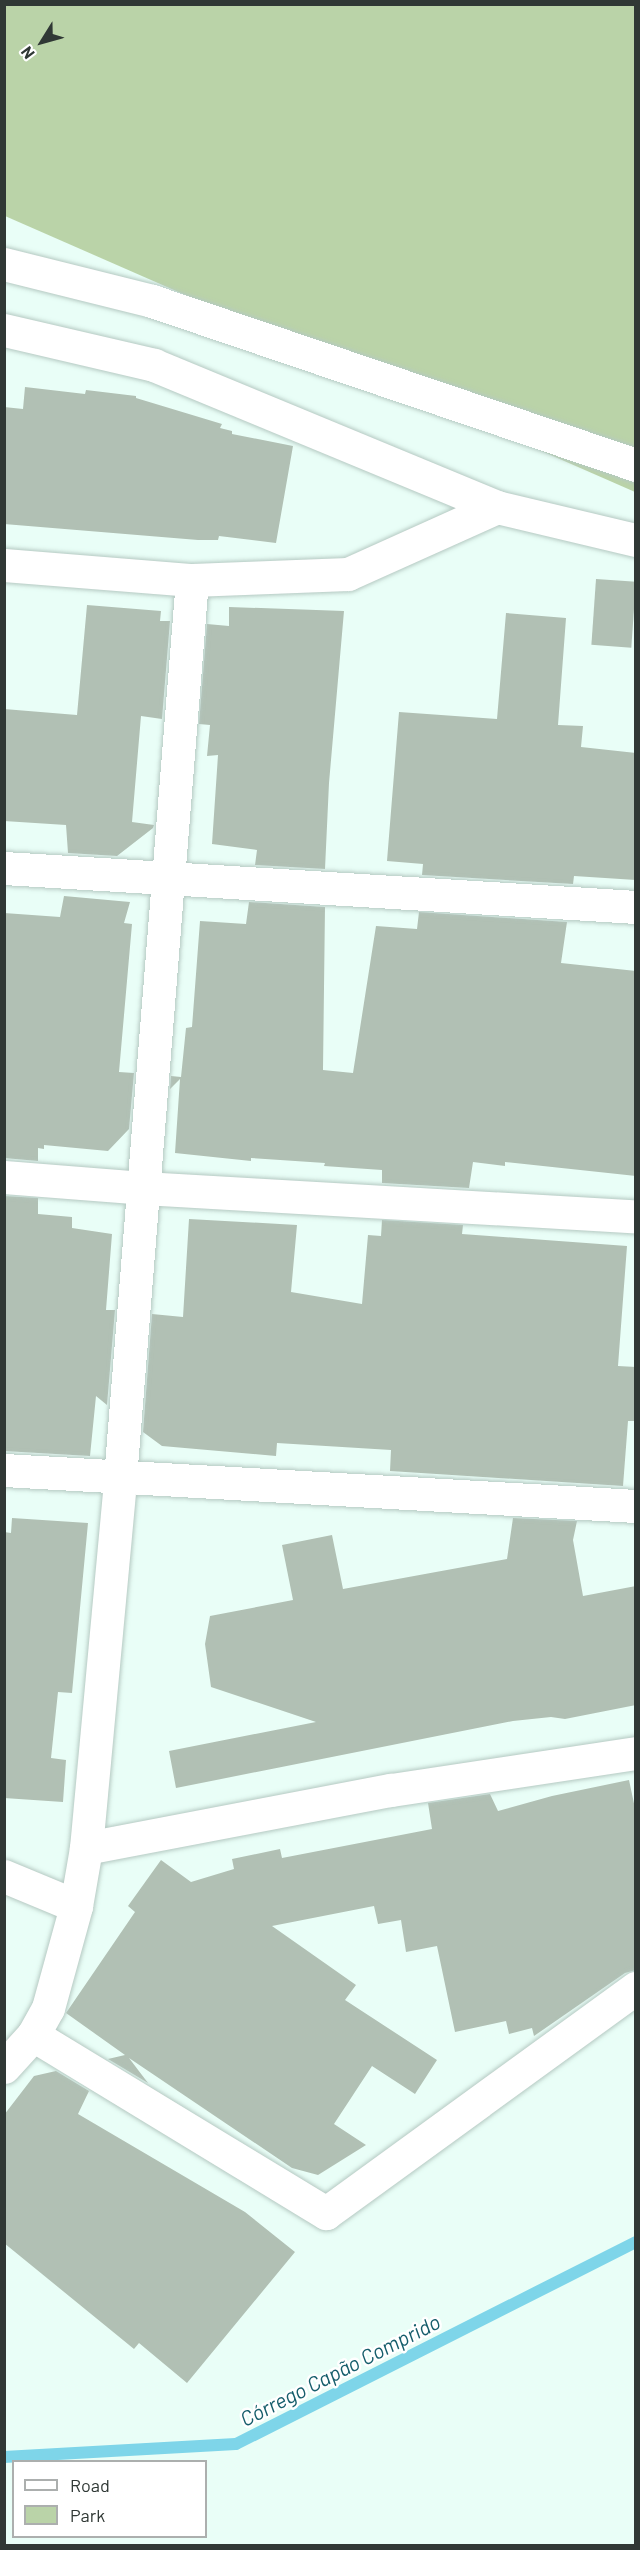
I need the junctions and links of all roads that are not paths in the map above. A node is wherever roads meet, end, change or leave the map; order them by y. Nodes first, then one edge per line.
1 (4, 264) edge
2 (4, 330) edge
3 (636, 465) edge
4 (497, 507) junction
5 (636, 540) edge
6 (4, 566) edge
7 (192, 580) junction
8 (4, 868) edge
9 (168, 880) junction
10 (636, 907) edge
11 (4, 1177) edge
12 (143, 1188) junction
13 (636, 1216) edge
14 (4, 1470) edge
15 (120, 1478) junction
16 (636, 1506) edge
17 (636, 1753) edge
18 (86, 1848) junction
19 (4, 1876) edge
20 (76, 1906) junction
21 (636, 1988) edge
22 (33, 2035) junction
23 (4, 2067) edge

1 - 3 street
2 - 4 street
4 - 5 street
4 - 7 street
6 - 7 street
7 - 9 street
8 - 9 street
9 - 10 street
9 - 12 street
11 - 12 street
12 - 13 street
12 - 15 street
14 - 15 street
15 - 16 street
15 - 18 street
17 - 18 street
18 - 20 street
19 - 20 street
20 - 22 street
21 - 22 street
22 - 23 street

